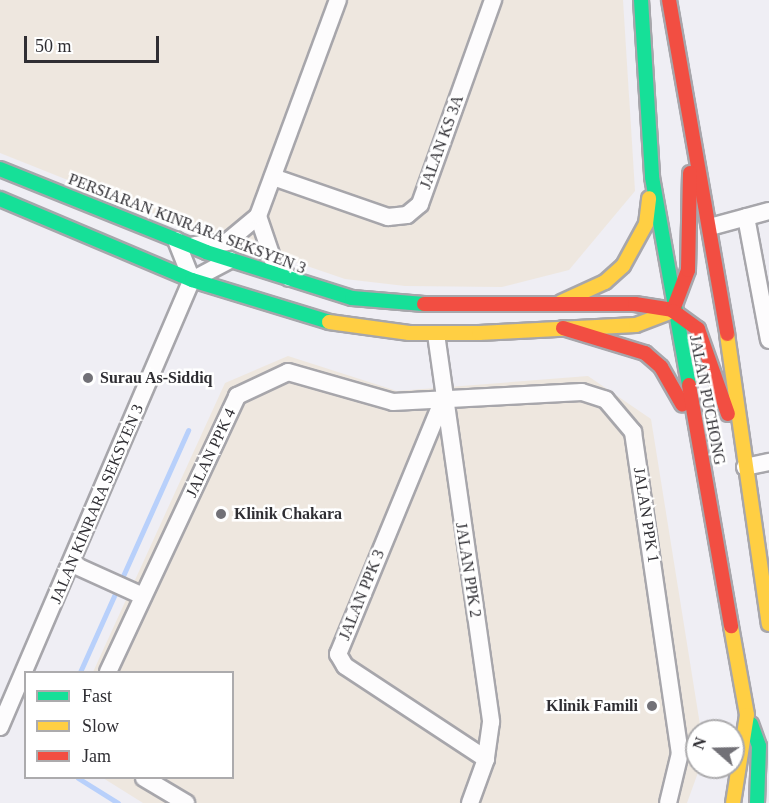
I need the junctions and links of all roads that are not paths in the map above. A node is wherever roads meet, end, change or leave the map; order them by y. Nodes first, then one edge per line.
1 (338, 0) edge
2 (493, 0) edge
3 (641, 0) edge
4 (669, 0) edge
5 (696, 152) junction
6 (0, 169) edge
7 (273, 177) junction
8 (652, 177) junction
9 (0, 199) edge
10 (769, 212) edge
11 (258, 216) junction
12 (746, 217) junction
13 (710, 227) junction
14 (183, 243) junction
15 (230, 260) junction
16 (192, 280) junction
17 (292, 282) junction
18 (561, 302) junction
19 (673, 311) junction
20 (563, 328) junction
21 (436, 334) junction
22 (769, 340) edge
23 (443, 401) junction
24 (697, 440) junction
25 (743, 450) junction
26 (769, 462) edge
27 (745, 467) junction
28 (79, 568) junction
29 (136, 593) junction
30 (769, 624) edge
31 (28, 671) edge
32 (108, 671) edge
33 (24, 679) edge
34 (747, 715) junction
35 (0, 727) edge
36 (486, 759) junction
37 (147, 779) edge
38 (186, 803) edge
39 (470, 803) edge
40 (668, 803) edge
41 (733, 803) edge
42 (757, 803) edge

1 - 7 street
2 - 7 street, JALAN KS 3A
3 - 8 main road, JALAN PUCHONG
4 - 5 main road, JALAN PUCHONG
5 - 13 main road, JALAN PUCHONG
5 - 19 main road
6 - 14 main road, PERSIARAN KINRARA SEKSYEN 3
7 - 11 street
8 - 18 main road
8 - 19 main road, JALAN PUCHONG
9 - 16 main road
10 - 12 street
11 - 14 street
11 - 17 street
12 - 13 street
12 - 22 street
13 - 25 main road, JALAN PUCHONG
14 - 15 main road, PERSIARAN KINRARA SEKSYEN 3
14 - 16 street
15 - 16 street
15 - 17 main road, PERSIARAN KINRARA SEKSYEN 3
16 - 21 main road
16 - 28 street, JALAN KINRARA SEKSYEN 3
17 - 18 main road, PERSIARAN KINRARA SEKSYEN 3
18 - 19 main road, PERSIARAN KINRARA SEKSYEN 3
19 - 20 main road
19 - 24 main road, JALAN PUCHONG
19 - 25 main road
20 - 21 main road
20 - 24 main road
21 - 23 street, JALAN PPK 2
23 - 29 street, JALAN PPK 4
23 - 36 street, JALAN PPK 2
23 - 36 street, JALAN PPK 3
23 - 40 street, JALAN PPK 1
24 - 34 main road, JALAN PUCHONG
25 - 27 main road, JALAN PUCHONG
26 - 27 street
27 - 30 main road, JALAN PUCHONG
28 - 29 street
28 - 31 street, JALAN KINRARA SEKSYEN 3
29 - 32 street, JALAN PPK 4
33 - 35 street, JALAN KINRARA SEKSYEN 3
34 - 41 main road, JALAN PUCHONG
34 - 42 main road
36 - 39 street, JALAN PPK 2
37 - 38 street

